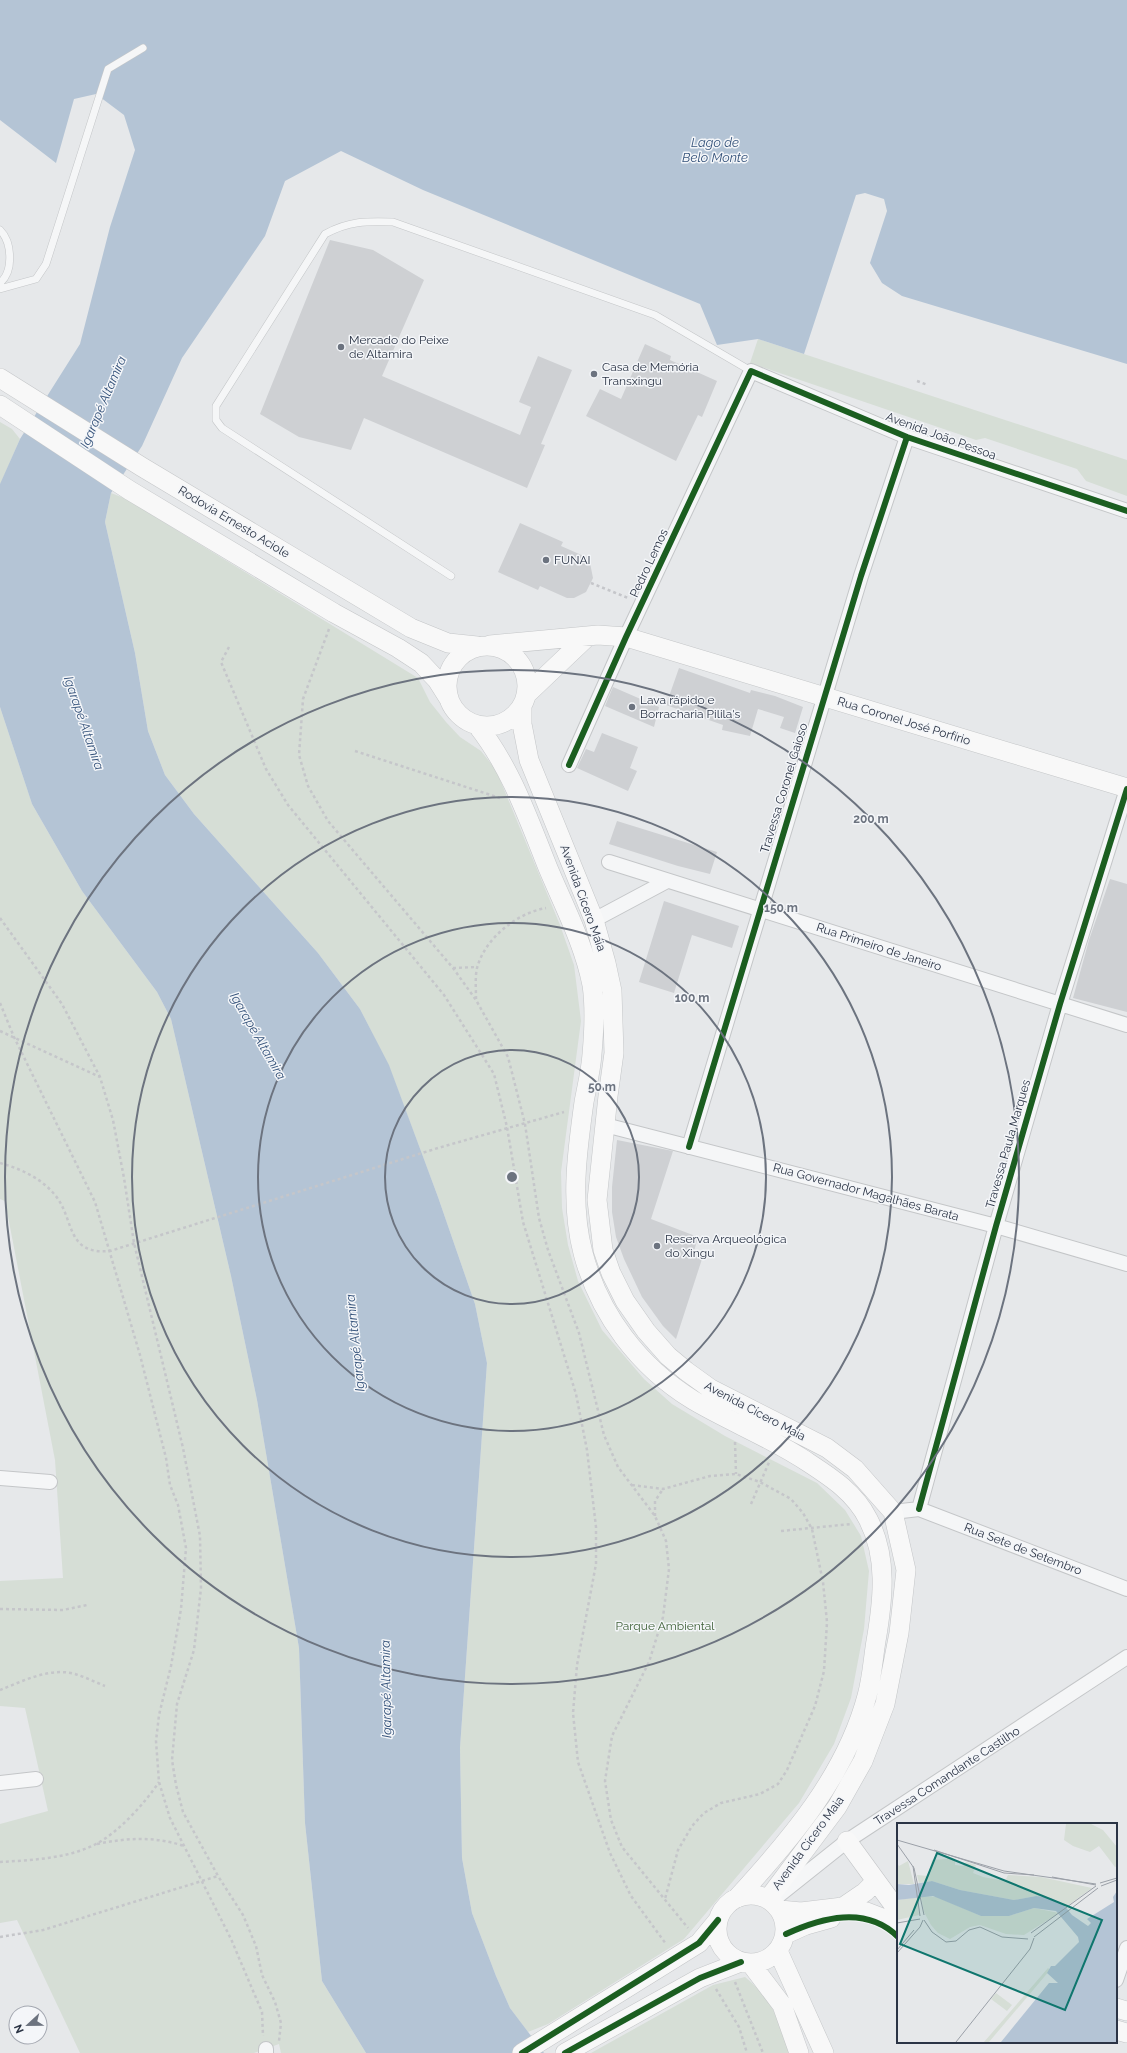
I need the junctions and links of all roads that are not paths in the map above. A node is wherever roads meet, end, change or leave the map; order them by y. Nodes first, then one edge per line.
1 (143, 48) dead end
2 (0, 230) edge
3 (0, 283) edge
4 (0, 289) edge
5 (751, 371) junction
6 (0, 378) edge
7 (0, 405) edge
8 (907, 437) junction
9 (1127, 511) edge
10 (451, 576) dead end
11 (588, 636) junction
12 (626, 637) junction
13 (484, 646) junction
14 (823, 697) junction
15 (449, 699) junction
16 (525, 700) junction
17 (477, 726) junction
18 (569, 765) dead end
19 (1127, 788) edge
20 (609, 862) dead end
21 (667, 881) junction
22 (760, 909) junction
23 (594, 920) junction
24 (1060, 1004) junction
25 (1127, 1025) edge
26 (605, 1125) junction
27 (689, 1146) junction
28 (996, 1226) junction
29 (1127, 1264) edge
30 (0, 1478) edge
31 (50, 1482) dead end
32 (919, 1509) junction
33 (893, 1512) junction
34 (1127, 1589) edge
35 (1127, 1657) edge
36 (36, 1779) dead end
37 (0, 1783) edge
38 (847, 1841) junction
39 (876, 1881) junction
40 (737, 1898) junction
41 (773, 1903) junction
42 (843, 1908) junction
43 (897, 1910) edge
44 (718, 1920) junction
45 (897, 1924) edge
46 (897, 1936) edge
47 (782, 1943) junction
48 (1127, 1948) edge
49 (740, 1965) junction
50 (1117, 1977) edge
51 (1117, 2008) edge
52 (1127, 2011) edge
53 (1117, 2030) edge
54 (1127, 2033) edge
55 (522, 2053) edge
56 (566, 2053) edge
57 (799, 2053) edge
58 (824, 2053) edge

1 - 4 lane
2 - 3 lane
5 - 8 street, Avenida João Pessoa
5 - 10 lane
5 - 12 street, Pedro Lemos
6 - 13 main road, Rodovia Ernesto Aciole
7 - 15 main road
8 - 9 street, Avenida João Pessoa
8 - 14 street, Travessa Coronel Gaioso
11 - 12 main road, Rua Coronel José Porfírio
11 - 13 main road, Rua Coronel José Porfírio
11 - 16 main road
12 - 14 main road, Rua Coronel José Porfírio
12 - 18 street, Pedro Lemos
13 - 15 main road
13 - 16 main road
14 - 19 main road, Rua Coronel José Porfírio
14 - 22 street, Travessa Coronel Gaioso
15 - 17 main road
16 - 17 main road
16 - 23 main road, Avenida Cícero Maia
17 - 40 main road, Avenida Cícero Maia
19 - 24 street, Travessa Paula Marques
20 - 21 street, Rua Primeiro de Janeiro
21 - 22 street, Rua Primeiro de Janeiro
21 - 23 street
22 - 24 street, Rua Primeiro de Janeiro
22 - 27 street, Travessa Coronel Gaioso
23 - 26 main road, Avenida Cícero Maia
24 - 25 street, Rua Primeiro de Janeiro
24 - 28 street, Travessa Paula Marques
26 - 27 street, Rua Governador Magalhães Barata
26 - 33 main road, Avenida Cícero Maia
27 - 28 street, Rua Governador Magalhães Barata
28 - 29 street, Rua Governador Magalhães Barata
28 - 32 street, Travessa Paula Marques
30 - 31 street
32 - 33 street
32 - 34 street, Rua Sete de Setembro
33 - 41 main road, Avenida Cícero Maia
35 - 38 street, Travessa Comandante Castilho
36 - 37 street
38 - 39 main road
38 - 41 street, Travessa Comandante Castilho
39 - 42 main road
39 - 43 main road
40 - 41 main road
40 - 44 main road
41 - 42 main road
41 - 47 main road
42 - 45 main road
44 - 49 main road
44 - 55 main road
46 - 47 main road
47 - 49 main road
47 - 58 main road
48 - 50 street
49 - 56 main road
49 - 57 main road
51 - 52 main road
53 - 54 main road

